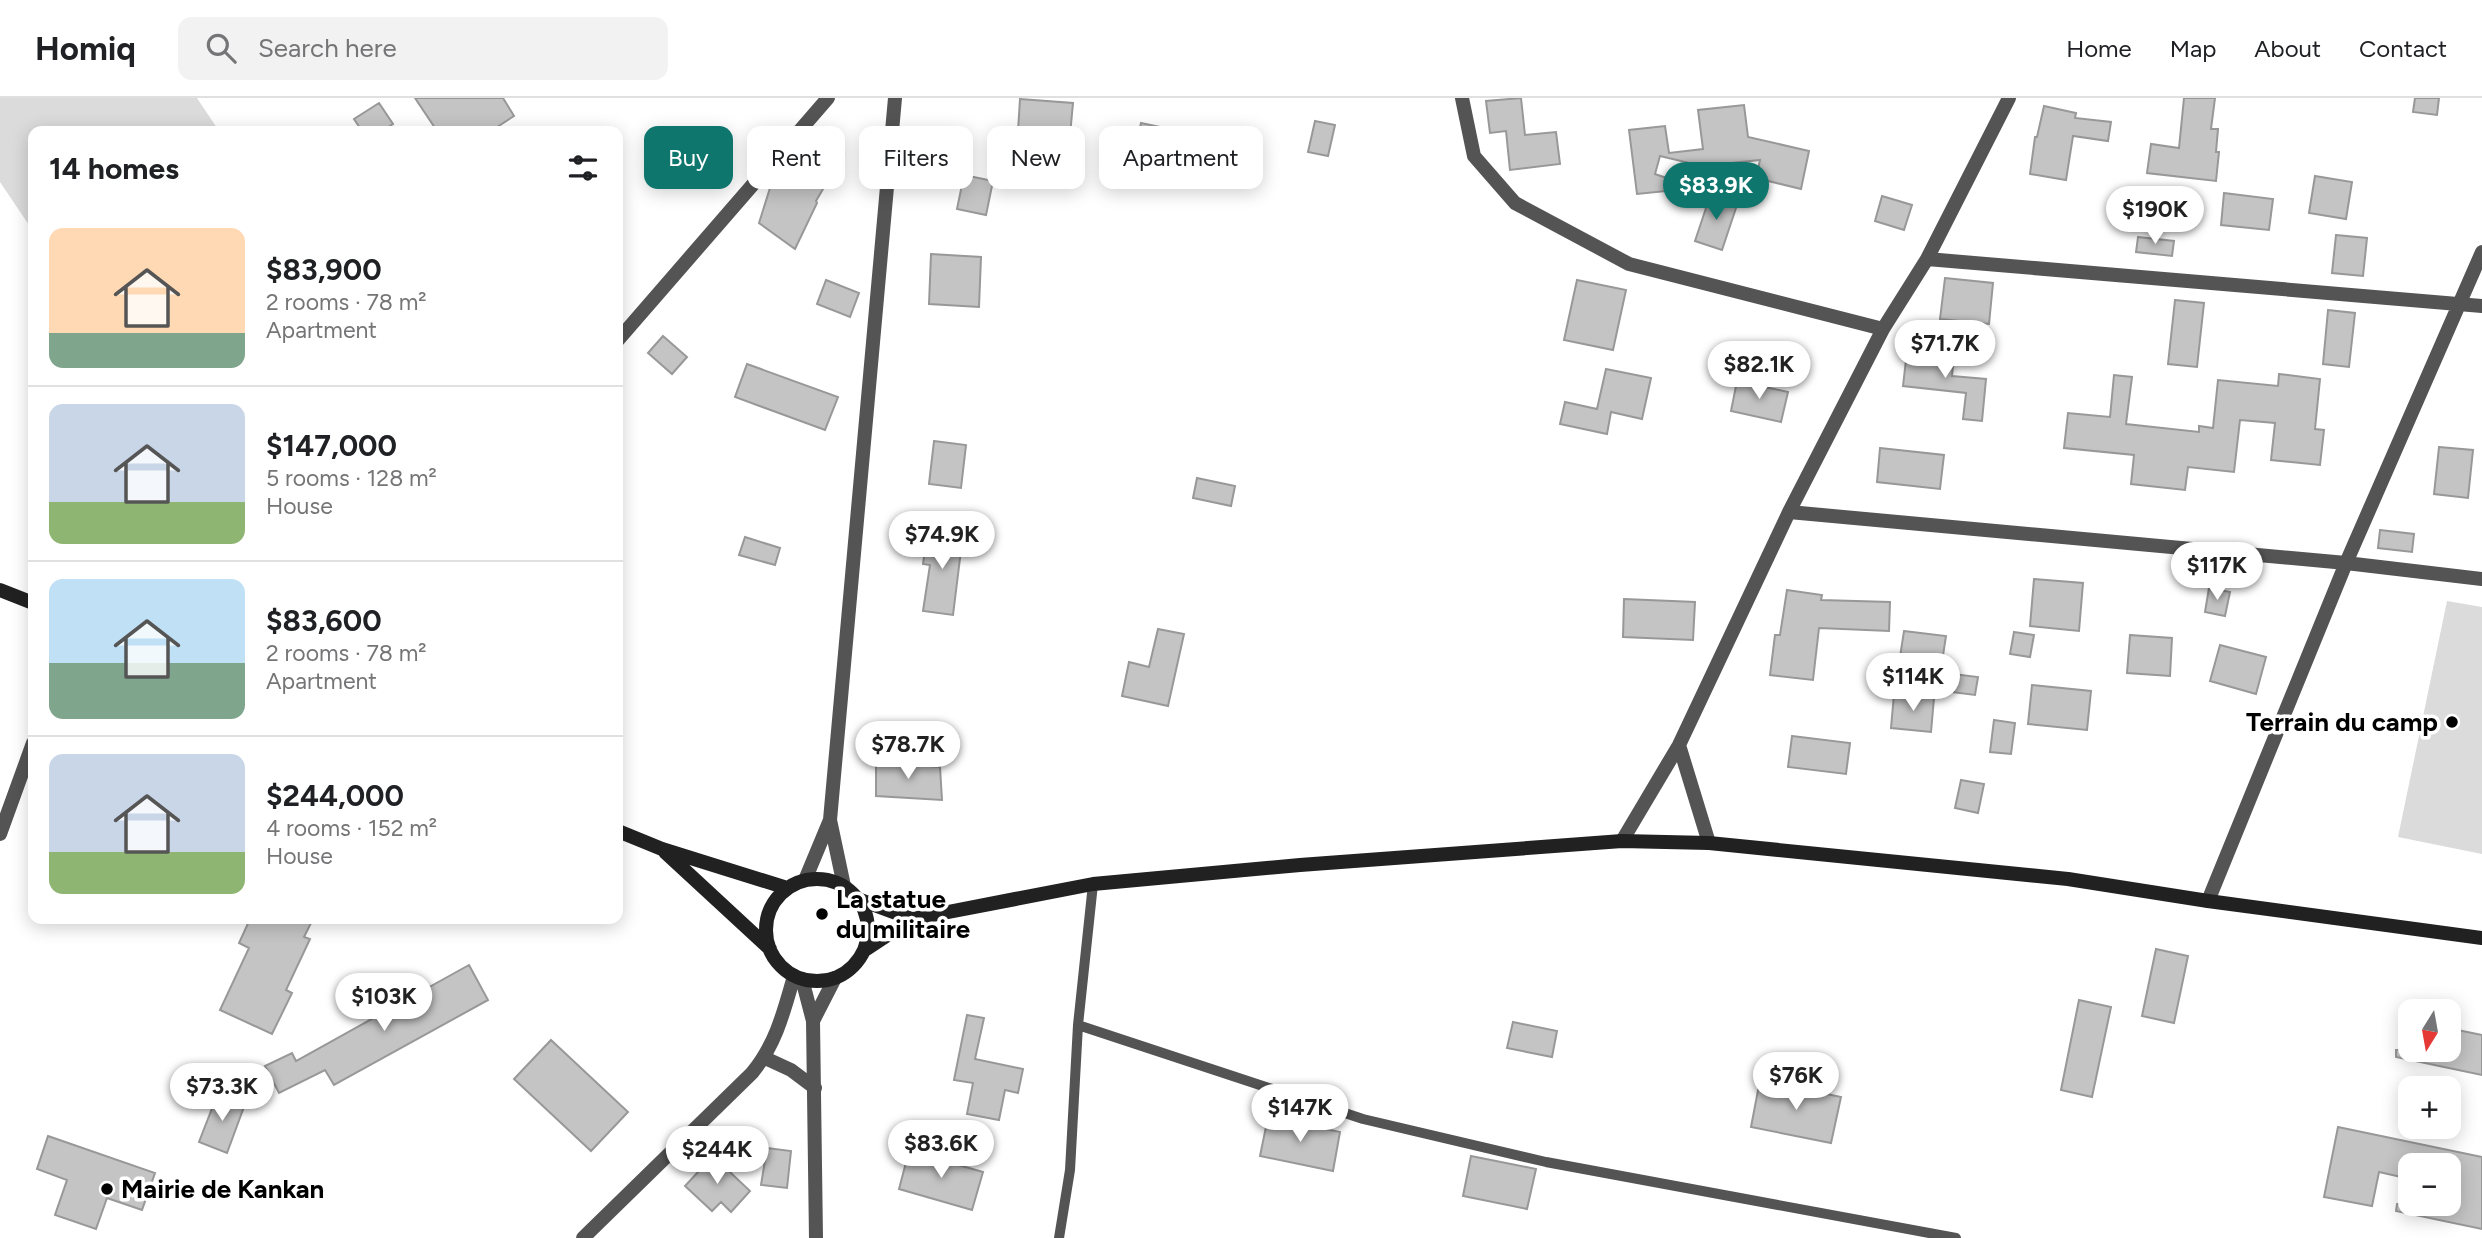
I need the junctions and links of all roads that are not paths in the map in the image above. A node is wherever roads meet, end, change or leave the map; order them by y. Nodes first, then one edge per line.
1 (828, 98) edge
2 (895, 98) edge
3 (1462, 98) edge
4 (2009, 98) edge
5 (2482, 252) edge
6 (1927, 259) junction
7 (2459, 304) junction
8 (2482, 306) edge
9 (1884, 329) junction
10 (623, 334) edge
11 (1789, 512) junction
12 (2346, 563) junction
13 (2482, 579) edge
14 (0, 590) edge
15 (28, 601) edge
16 (1679, 745) junction
17 (28, 757) edge
18 (830, 820) junction
19 (623, 833) edge
20 (0, 834) edge
21 (1622, 841) junction
22 (1709, 843) junction
23 (662, 849) junction
24 (806, 880) junction
25 (1093, 884) junction
26 (844, 886) junction
27 (787, 888) junction
28 (858, 899) junction
29 (2208, 901) junction
30 (912, 919) junction
31 (2482, 938) edge
32 (769, 949) junction
33 (865, 950) junction
34 (798, 977) junction
35 (835, 978) junction
36 (813, 1021) junction
37 (1078, 1025) junction
38 (765, 1058) junction
39 (815, 1088) junction
40 (583, 1238) edge
41 (816, 1238) edge
42 (1059, 1238) edge
43 (1956, 1238) edge

1 - 10 street
2 - 18 street
3 - 9 street
4 - 6 street
5 - 7 street
6 - 7 street
6 - 9 street
7 - 8 street
7 - 12 street
9 - 11 street
11 - 12 street
11 - 16 street
12 - 13 street
12 - 29 street
14 - 15 main road
16 - 21 street
16 - 22 street
17 - 20 street
18 - 24 street
18 - 26 street
19 - 23 main road
21 - 22 main road
21 - 25 main road
22 - 29 main road
23 - 27 main road
23 - 32 main road
24 - 26 main road
24 - 27 main road
25 - 30 main road
25 - 37 lane
26 - 28 main road
27 - 32 main road
28 - 30 main road
28 - 33 main road
29 - 31 main road
30 - 33 main road
32 - 34 main road
33 - 35 main road
34 - 35 main road
34 - 36 street
34 - 38 street
35 - 36 street
36 - 39 street
37 - 42 lane
37 - 43 lane
38 - 39 street
38 - 40 street
39 - 41 street

